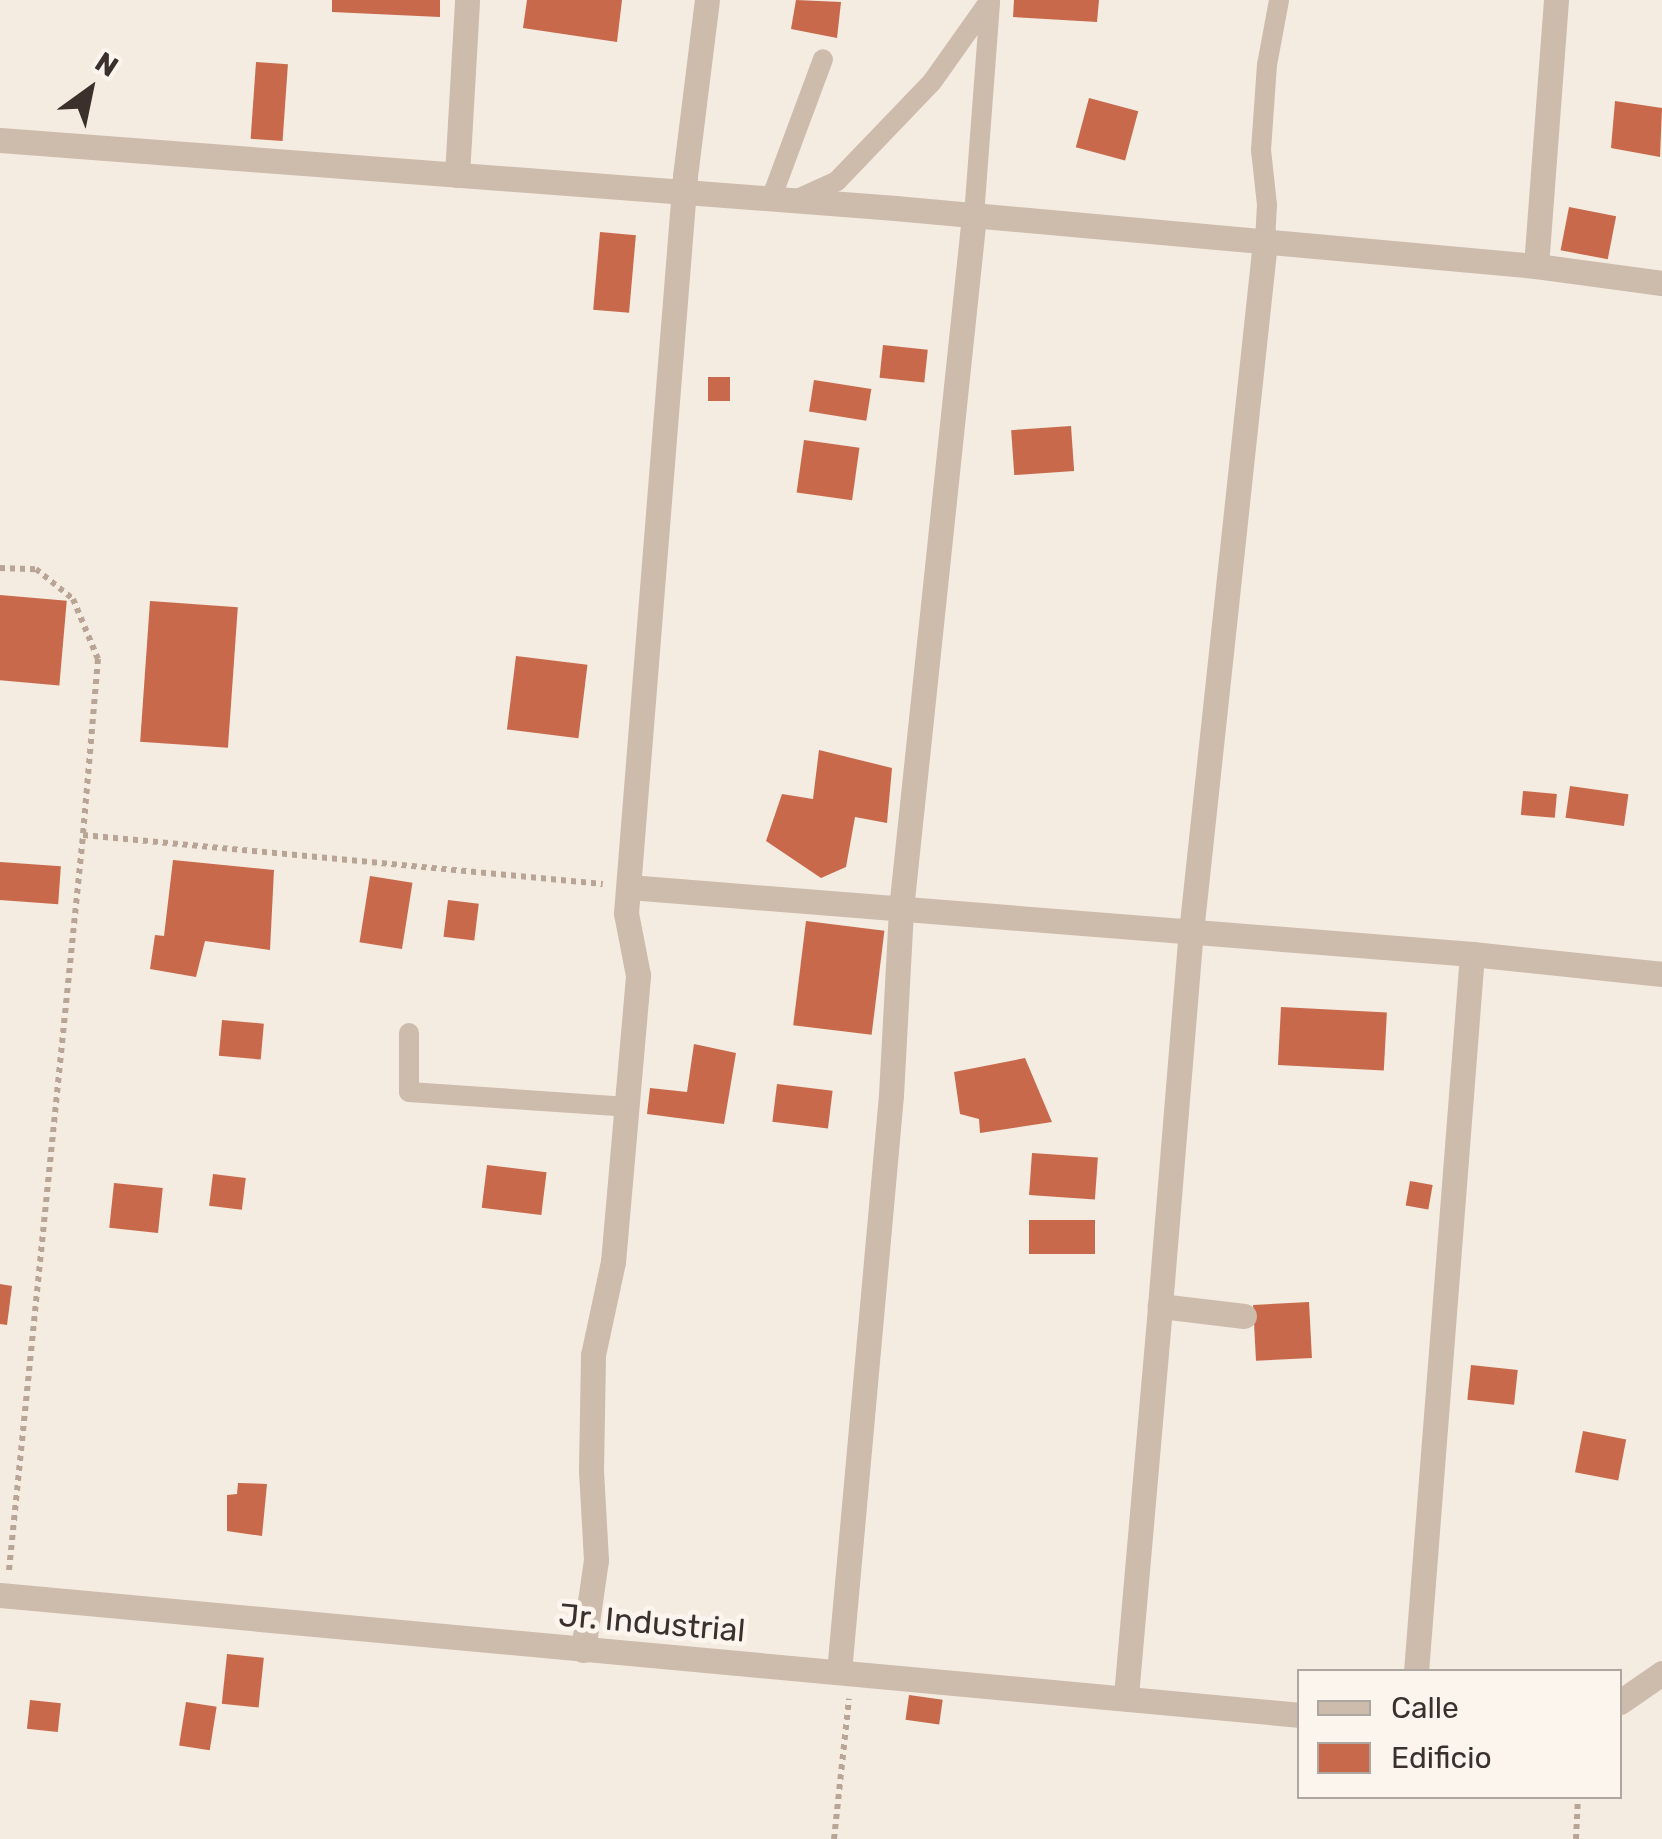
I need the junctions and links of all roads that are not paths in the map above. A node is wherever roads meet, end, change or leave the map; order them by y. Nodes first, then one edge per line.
1 (467, 0) edge
2 (707, 0) edge
3 (990, 0) edge
4 (1279, 0) edge
5 (1556, 0) edge
6 (824, 60) dead end
7 (0, 140) edge
8 (456, 175) junction
9 (687, 193) junction
10 (782, 200) junction
11 (974, 216) junction
12 (1265, 242) junction
13 (1536, 266) junction
14 (1662, 284) edge
15 (629, 887) junction
16 (901, 909) junction
17 (1191, 932) junction
18 (1472, 954) junction
19 (1662, 974) edge
20 (409, 1033) dead end
21 (627, 1107) junction
22 (1160, 1306) junction
23 (1244, 1316) dead end
24 (3, 1596) edge
25 (582, 1650) junction
26 (1416, 1669) edge
27 (846, 1672) junction
28 (1662, 1673) edge
29 (1126, 1696) junction
30 (1622, 1701) edge
31 (1297, 1715) edge

1 - 8 street
2 - 9 street
3 - 10 lane
3 - 11 lane
4 - 12 lane
5 - 13 street
6 - 10 lane
7 - 8 street
8 - 9 street
9 - 10 street
9 - 15 street
10 - 11 street
11 - 12 street
11 - 16 street
12 - 13 street
12 - 17 street
13 - 14 street
15 - 16 street
15 - 21 street
16 - 17 street
16 - 27 street
17 - 18 street
17 - 22 street
18 - 19 street
18 - 26 street
20 - 21 lane
21 - 25 street
22 - 23 street
22 - 29 street
24 - 25 street, Jr. Industrial
25 - 27 street, Jr. Industrial
27 - 29 street, Jr. Industrial
28 - 30 street
29 - 31 street, Jr. Industrial

